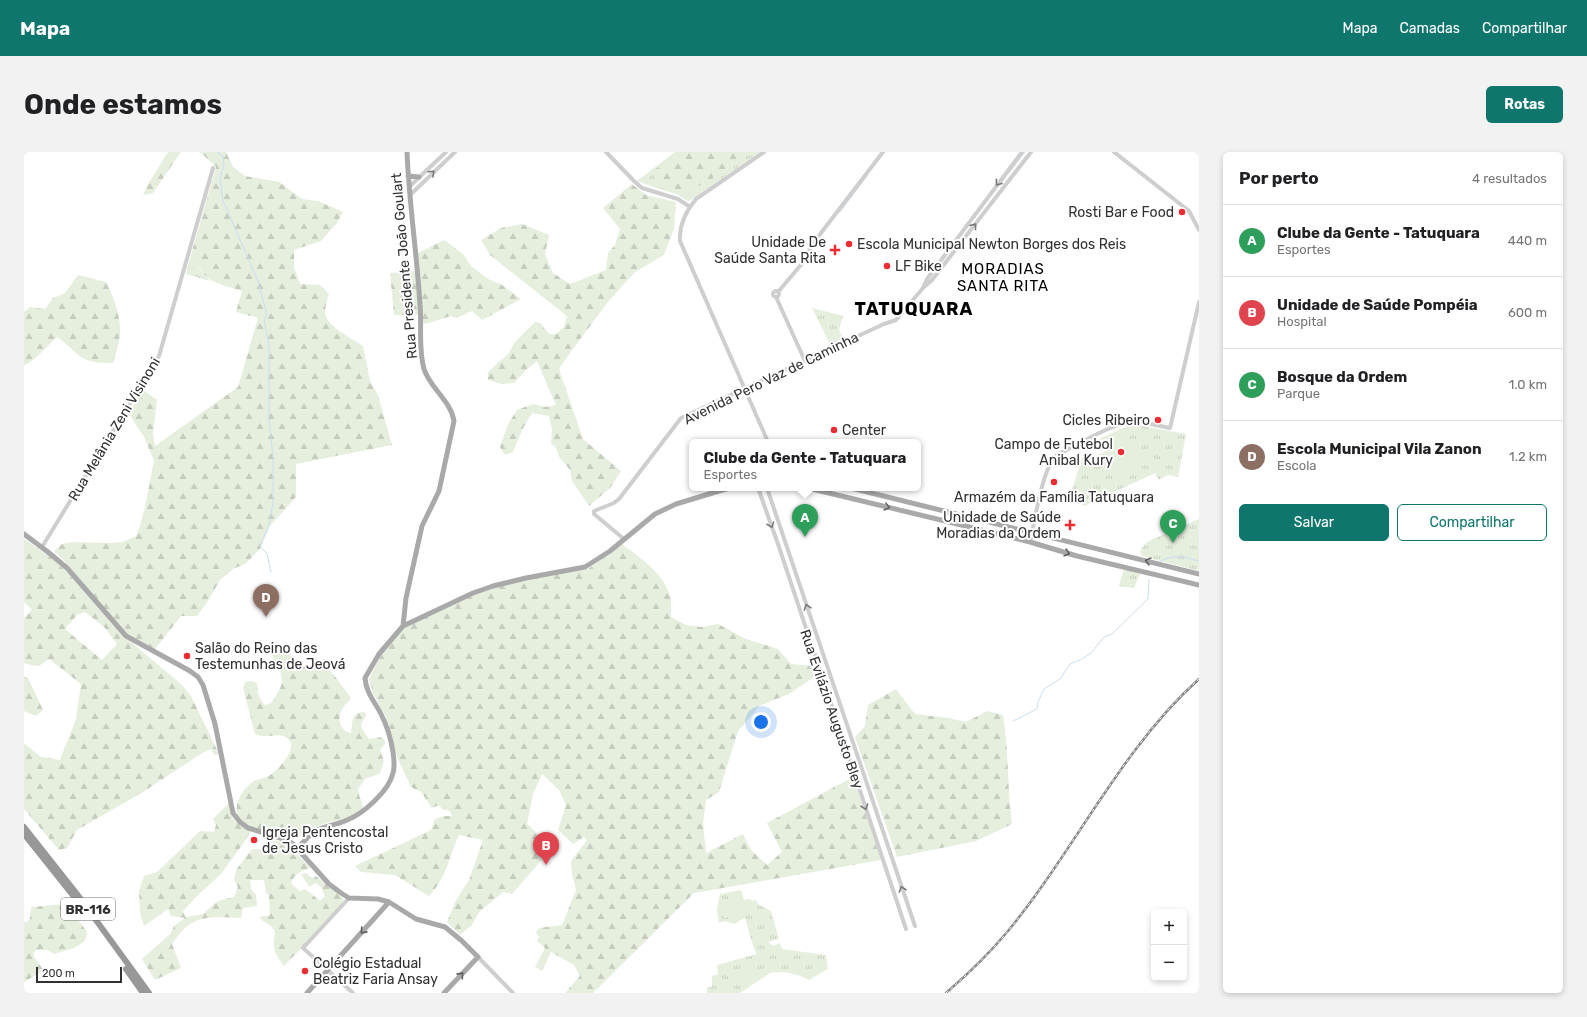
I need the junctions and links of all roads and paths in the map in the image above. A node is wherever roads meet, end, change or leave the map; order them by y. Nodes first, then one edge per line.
1 (407, 152) edge
2 (446, 152) edge
3 (455, 152) edge
4 (606, 152) edge
5 (764, 152) edge
6 (883, 152) edge
7 (1022, 152) edge
8 (1031, 152) edge
9 (1114, 152) edge
10 (213, 168) dead end
11 (408, 176) junction
12 (419, 177) junction
13 (409, 187) junction
14 (410, 195) junction
15 (690, 207) junction
16 (1199, 230) edge
17 (923, 288) junction
18 (1199, 302) edge
19 (805, 361) junction
20 (745, 389) junction
21 (767, 439) edge
22 (718, 491) edge
23 (759, 491) edge
24 (768, 491) edge
25 (820, 491) edge
26 (863, 491) edge
27 (1032, 532) junction
28 (24, 534) edge
29 (1054, 538) junction
30 (624, 539) junction
31 (1030, 542) junction
32 (42, 547) junction
33 (1051, 548) junction
34 (1169, 567) junction
35 (1199, 574) edge
36 (1165, 577) junction
37 (1199, 585) edge
38 (403, 626) junction
39 (24, 827) edge
40 (24, 834) edge
41 (298, 848) junction
42 (349, 898) junction
43 (389, 902) junction
44 (915, 926) dead end
45 (906, 930) dead end
46 (478, 957) junction
47 (328, 970) junction
48 (143, 993) edge
49 (149, 993) edge
50 (307, 993) edge
51 (353, 993) edge
52 (444, 993) edge
53 (513, 993) edge

1 - 11 main road, Rua Presidente João Goulart
2 - 12 street
14 -> 3 street
4 - 15 street
5 - 15 street
6 - 19 street
7 -> 17 street, Avenida Pero Vaz de Caminha
17 -> 8 street, Avenida Pero Vaz de Caminha
9 - 16 street
10 - 32 street, Rua Melânia Zeni Visinoni
11 - 12 main road
11 - 13 main road, Rua Presidente João Goulart
12 - 13 street
13 - 14 main road, Rua Presidente João Goulart
14 - 38 main road, Rua Presidente João Goulart
15 - 20 street
17 - 19 street, Avenida Pero Vaz de Caminha
18 - 27 street
19 - 20 street, Avenida Pero Vaz de Caminha
20 - 21 street
20 - 30 street, Avenida Pero Vaz de Caminha
22 - 30 main road
23 -> 45 street, Rua Evilázio Augusto Bley
44 -> 24 street, Rua Evilázio Augusto Bley
25 -> 31 main road
26 - 27 main road
27 - 29 main road
27 - 31 street
28 - 32 main road
29 - 33 main road
34 -> 29 main road
30 - 38 main road
31 - 33 main road
32 - 41 main road
33 -> 36 main road
34 - 35 main road
34 - 36 main road
36 - 37 main road
38 - 41 main road
39 - 49 highway, BR-116
40 - 48 highway, BR-116
41 - 42 main road
42 - 43 main road
42 - 47 street
43 - 46 main road
43 -> 47 main road
52 -> 46 main road
46 - 53 street
47 - 50 main road
47 - 51 street

